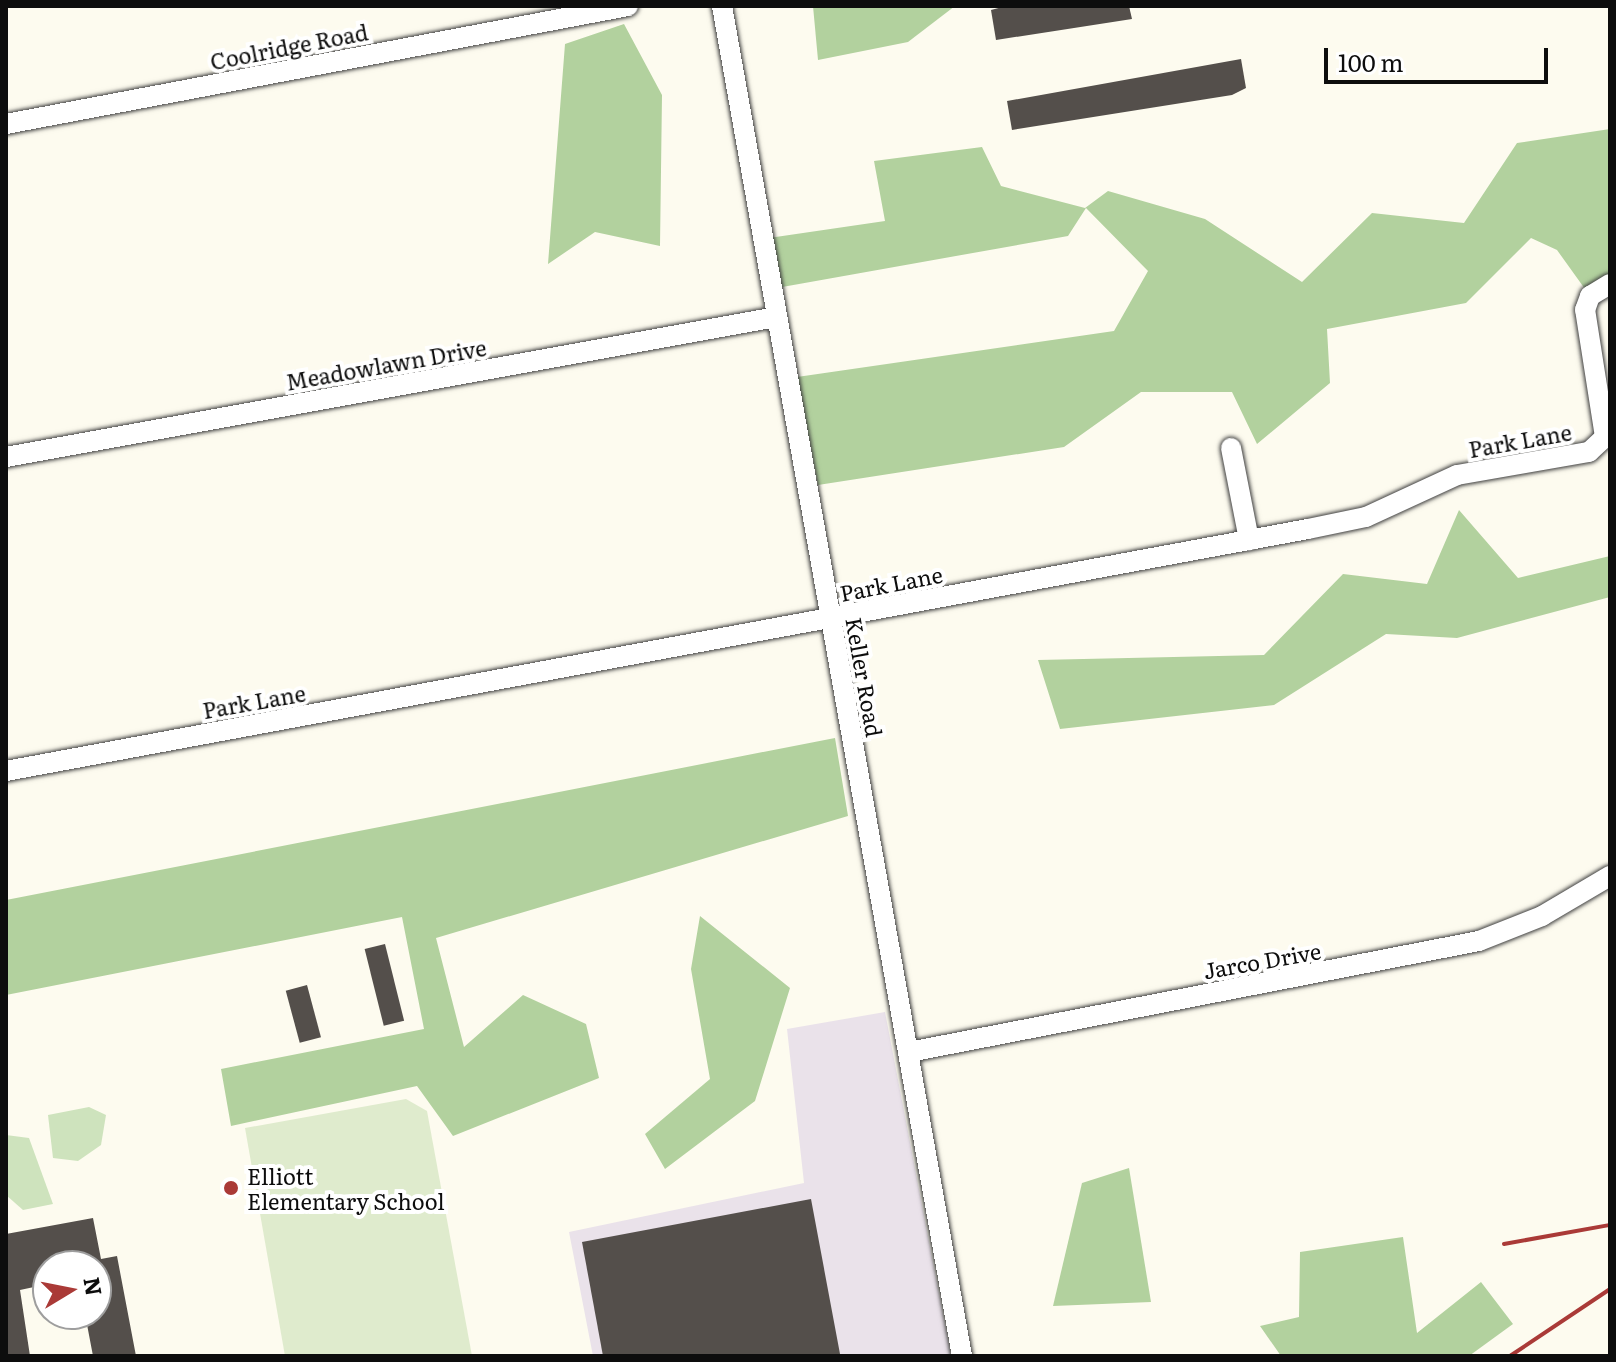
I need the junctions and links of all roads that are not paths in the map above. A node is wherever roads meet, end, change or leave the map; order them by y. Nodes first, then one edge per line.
1 (628, 6) edge
2 (722, 6) edge
3 (6, 124) edge
4 (1610, 284) edge
5 (776, 317) junction
6 (1231, 448) dead end
7 (6, 457) edge
8 (1249, 540) junction
9 (830, 619) junction
10 (6, 771) edge
11 (1610, 876) edge
12 (909, 1052) junction
13 (962, 1356) edge

1 - 3 street, Coolridge Road
2 - 5 street, Keller Road
4 - 8 street, Park Lane
5 - 7 street, Meadowlawn Drive
5 - 9 street, Keller Road
6 - 8 street
8 - 9 street, Park Lane
9 - 10 street, Park Lane
9 - 12 street, Keller Road
11 - 12 street, Jarco Drive
12 - 13 street, Keller Road

